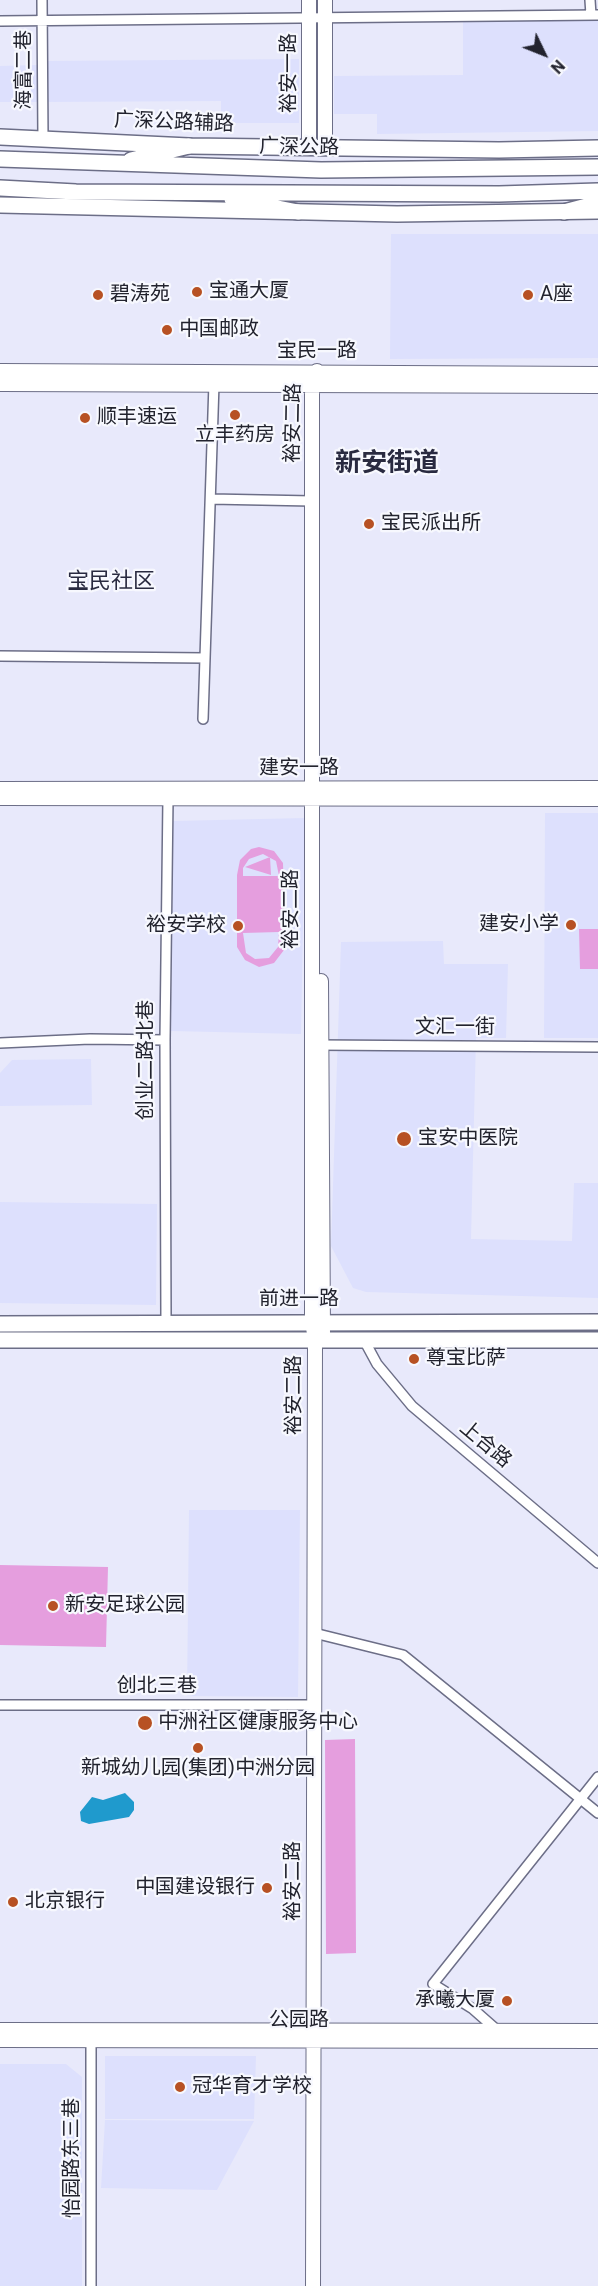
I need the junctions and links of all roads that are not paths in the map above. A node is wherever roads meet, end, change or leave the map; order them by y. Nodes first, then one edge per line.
1 (42, 0) edge
2 (309, 0) edge
3 (325, 0) edge
4 (590, 0) edge
5 (594, 15) edge
6 (309, 18) junction
7 (325, 18) junction
8 (42, 20) junction
9 (0, 21) edge
10 (0, 137) edge
11 (43, 139) junction
12 (189, 146) junction
13 (325, 146) junction
14 (309, 147) junction
15 (598, 148) edge
16 (0, 159) edge
17 (110, 165) junction
18 (598, 166) edge
19 (0, 190) edge
20 (598, 191) edge
21 (199, 192) junction
22 (598, 203) edge
23 (0, 205) edge
24 (598, 211) edge
25 (298, 212) junction
26 (564, 212) junction
27 (0, 371) edge
28 (598, 374) edge
29 (317, 380) junction
30 (214, 383) junction
31 (0, 384) edge
32 (598, 386) edge
33 (210, 499) junction
34 (312, 501) junction
35 (0, 656) edge
36 (206, 658) junction
37 (204, 719) dead end
38 (598, 788) edge
39 (0, 789) edge
40 (317, 793) junction
41 (0, 798) edge
42 (168, 798) junction
43 (598, 799) edge
44 (165, 1040) junction
45 (0, 1043) edge
46 (317, 1045) junction
47 (598, 1047) edge
48 (317, 1321) junction
49 (166, 1322) junction
50 (185, 1322) junction
51 (598, 1322) edge
52 (0, 1324) edge
53 (0, 1340) edge
54 (184, 1340) junction
55 (319, 1340) junction
56 (364, 1340) junction
57 (598, 1340) edge
58 (598, 1563) edge
59 (318, 1633) junction
60 (0, 1705) edge
61 (314, 1705) junction
62 (598, 1777) edge
63 (581, 1798) junction
64 (598, 1813) edge
65 (0, 2030) edge
66 (498, 2031) junction
67 (598, 2031) edge
68 (91, 2035) junction
69 (318, 2036) junction
70 (0, 2040) edge
71 (598, 2041) edge
72 (91, 2286) edge
73 (313, 2286) edge
74 (321, 2286) edge

1 - 8 street, 海富二巷
2 - 6 main road, 裕安一路
3 - 7 main road, 裕安一路
4 - 5 street
5 - 7 street
6 - 7 street
6 - 8 street
6 - 14 main road, 裕安一路
7 - 13 main road, 裕安一路
8 - 9 street
8 - 11 street, 海富二巷
10 - 11 main road, 广深公路辅路
11 - 12 main road, 广深公路辅路
12 - 14 main road, 广深公路辅路
12 - 17 main road
13 - 14 main road, 广深公路辅路
13 - 15 main road, 广深公路辅路
16 - 17 main road, 广深公路
17 - 18 main road, 广深公路
19 - 21 main road
20 - 21 main road
21 - 25 main road
22 - 26 main road
23 - 25 main road
24 - 26 main road
25 - 26 main road
27 - 29 main road, 宝民一路
28 - 29 main road, 宝民一路
29 - 30 main road, 宝民一路
29 - 32 main road, 宝民一路
29 - 34 main road, 裕安二路
29 - 40 main road, 裕安二路
30 - 31 main road, 宝民一路
30 - 33 street
33 - 34 street
33 - 36 street
34 - 40 main road, 裕安二路
35 - 36 street
36 - 37 street
38 - 40 main road, 建安一路
39 - 40 main road, 建安一路
40 - 42 main road, 建安一路
40 - 43 main road, 建安一路
40 - 46 main road, 裕安二路
41 - 42 main road, 建安一路
42 - 44 street, 创业二路北巷
44 - 45 street
44 - 49 street, 创业二路北巷
46 - 47 street, 文汇一街
46 - 48 main road, 裕安二路
48 - 50 main road, 前进一路
48 - 51 main road, 前进一路
48 - 55 main road, 裕安二路
49 - 50 main road, 前进一路
49 - 52 main road, 前进一路
50 - 54 main road
53 - 54 main road, 前进一路
54 - 55 main road, 前进一路
55 - 56 main road, 前进一路
55 - 59 main road, 裕安二路
56 - 57 main road, 前进一路
56 - 58 street, 上合路
59 - 61 main road, 裕安二路
59 - 63 street
59 - 69 main road, 裕安二路
60 - 61 street, 创北三巷
61 - 69 main road, 裕安二路
62 - 63 street
63 - 64 street
63 - 66 street
65 - 68 main road, 公园路
66 - 67 main road, 公园路
66 - 69 main road, 公园路
68 - 69 main road, 公园路
68 - 70 main road, 公园路
68 - 72 street, 怡园路东三巷
69 - 71 main road, 公园路
69 - 73 main road, 裕安二路
69 - 74 main road, 裕安二路

